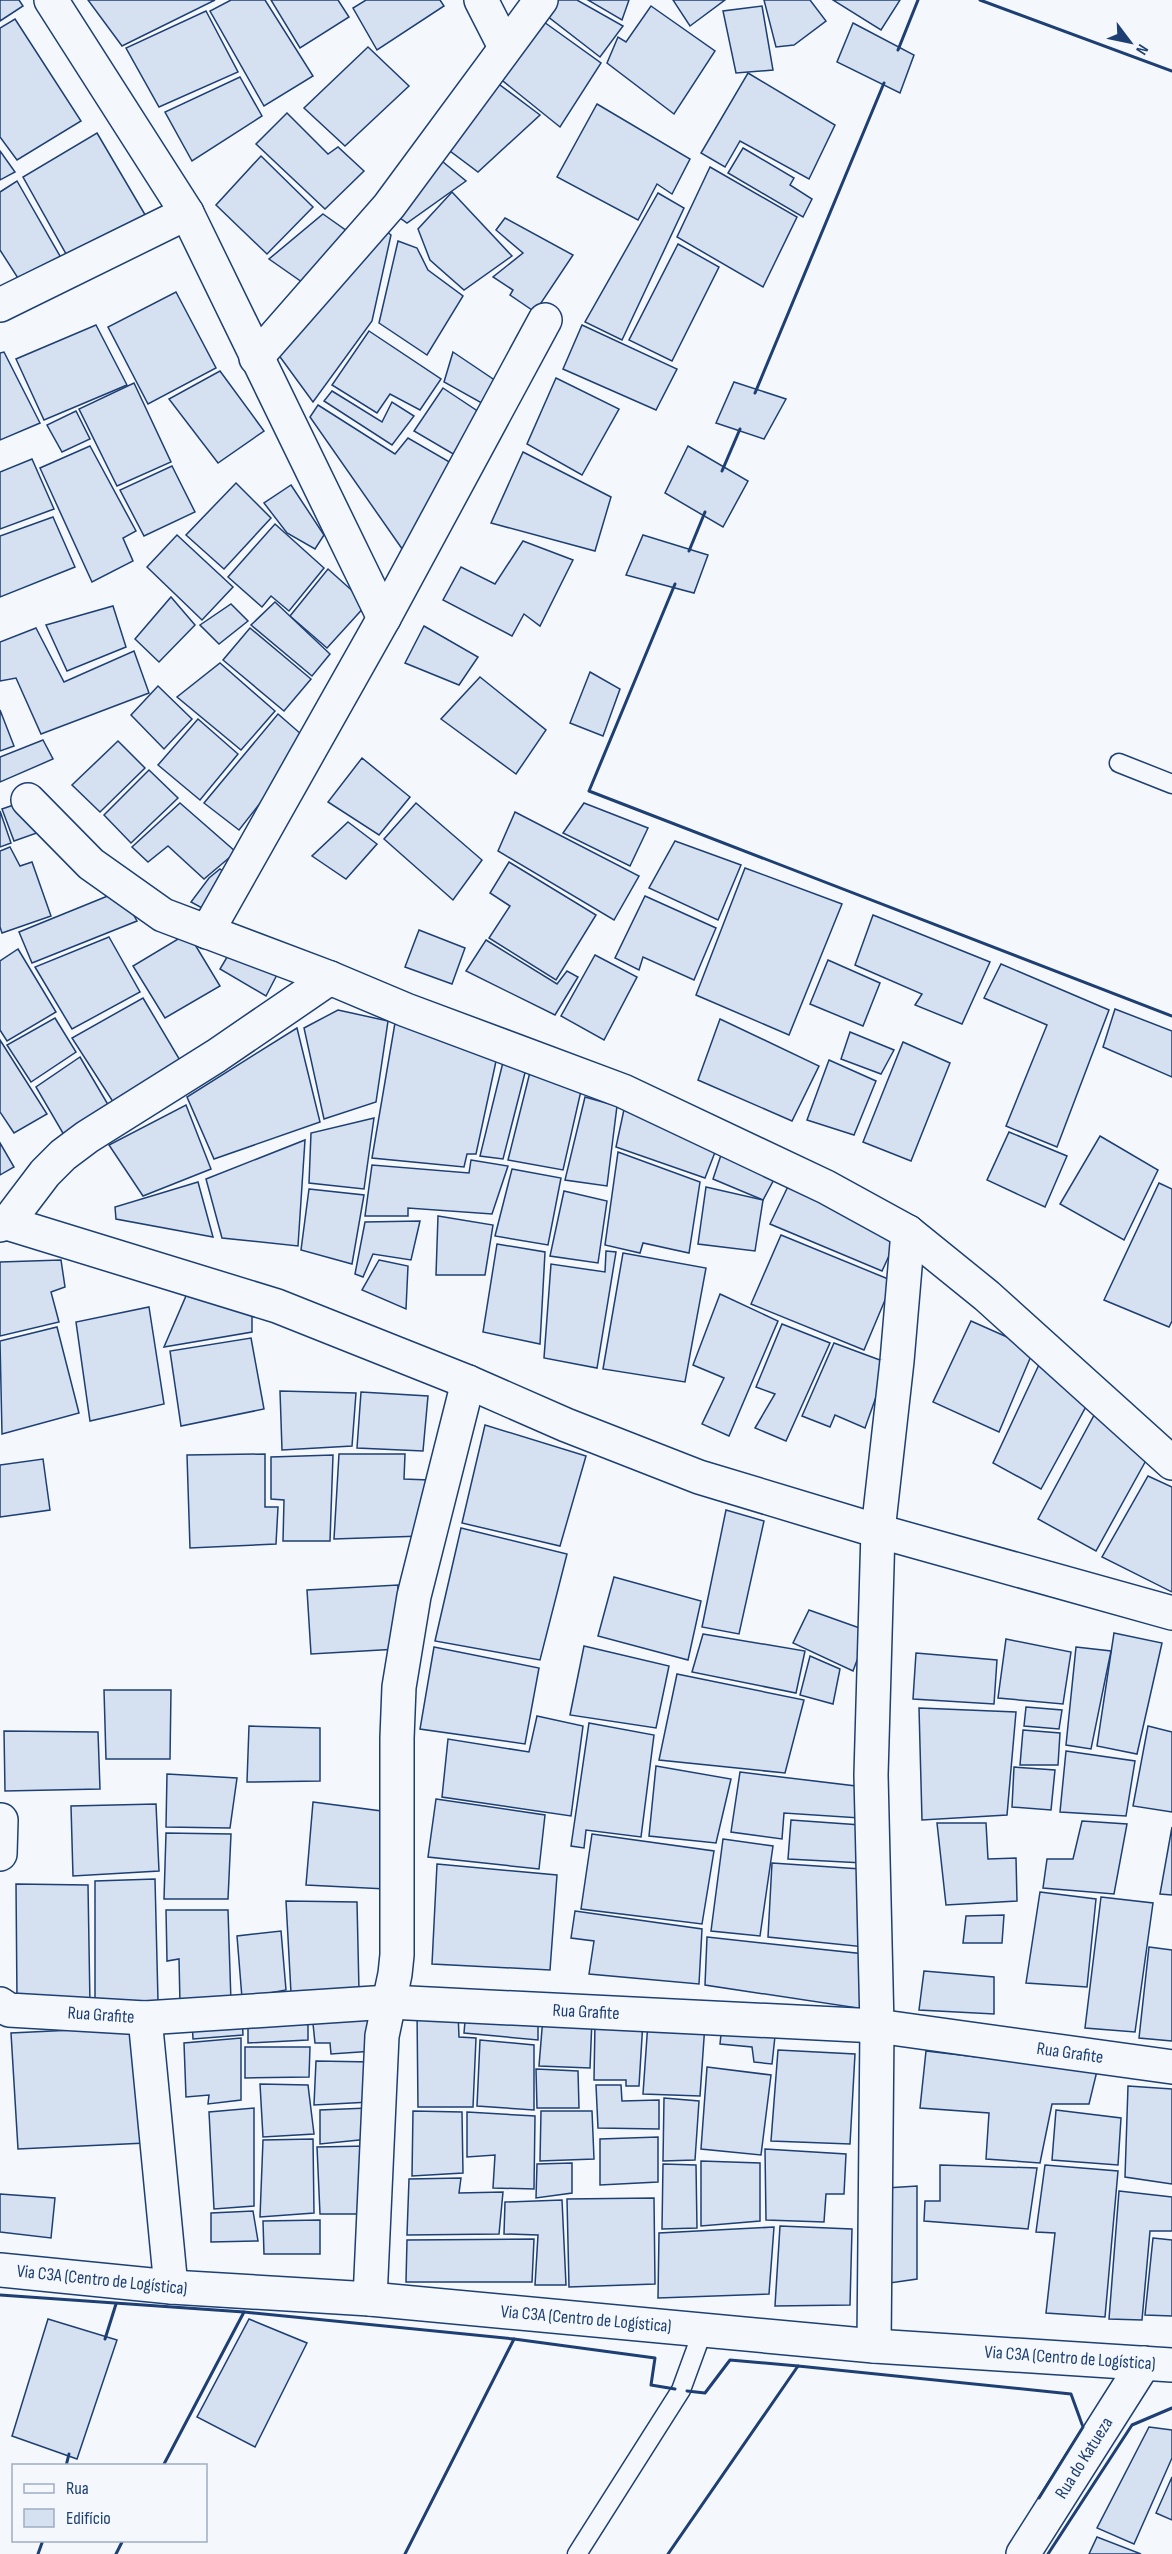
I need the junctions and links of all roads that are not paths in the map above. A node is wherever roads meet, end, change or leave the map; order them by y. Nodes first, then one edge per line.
1 (51, 0) edge
2 (481, 0) edge
3 (540, 0) edge
4 (505, 47) junction
5 (187, 213) junction
6 (0, 305) edge
7 (545, 320) dead end
8 (256, 358) junction
9 (384, 618) junction
10 (1119, 763) dead end
11 (1172, 784) edge
12 (28, 800) dead end
13 (207, 932) junction
14 (330, 978) junction
15 (3, 1224) edge
16 (908, 1232) junction
17 (468, 1382) junction
18 (1172, 1463) edge
19 (878, 1531) junction
20 (1172, 1613) edge
21 (1, 1820) edge
22 (0, 1854) edge
23 (389, 2002) junction
24 (0, 2004) edge
25 (145, 2018) junction
26 (877, 2026) junction
27 (1172, 2067) edge
28 (0, 2270) edge
29 (171, 2287) junction
30 (370, 2299) junction
31 (703, 2330) junction
32 (874, 2346) junction
33 (1158, 2364) edge
34 (577, 2554) edge
35 (1023, 2554) edge

1 - 5 street
2 - 4 street
3 - 4 street
4 - 8 street
5 - 6 street
5 - 8 street
7 - 9 street
8 - 9 street
9 - 13 street
10 - 11 lane
12 - 13 street
13 - 14 street
14 - 15 street
14 - 16 street
15 - 17 street
16 - 18 street
16 - 19 street
17 - 19 street
17 - 23 street
19 - 20 street
19 - 26 street
21 - 22 street
23 - 25 street, Rua Grafite
23 - 26 street, Rua Grafite
23 - 30 street
24 - 25 street, Rua Grafite
25 - 29 street
26 - 27 street, Rua Grafite
26 - 32 street
28 - 29 street, Via C3A (Centro de Logística)
29 - 30 street, Via C3A (Centro de Logística)
30 - 31 street, Via C3A (Centro de Logística)
31 - 32 street, Via C3A (Centro de Logística)
31 - 34 lane
32 - 33 street, Via C3A (Centro de Logística)
33 - 35 street, Rua do Katueza

